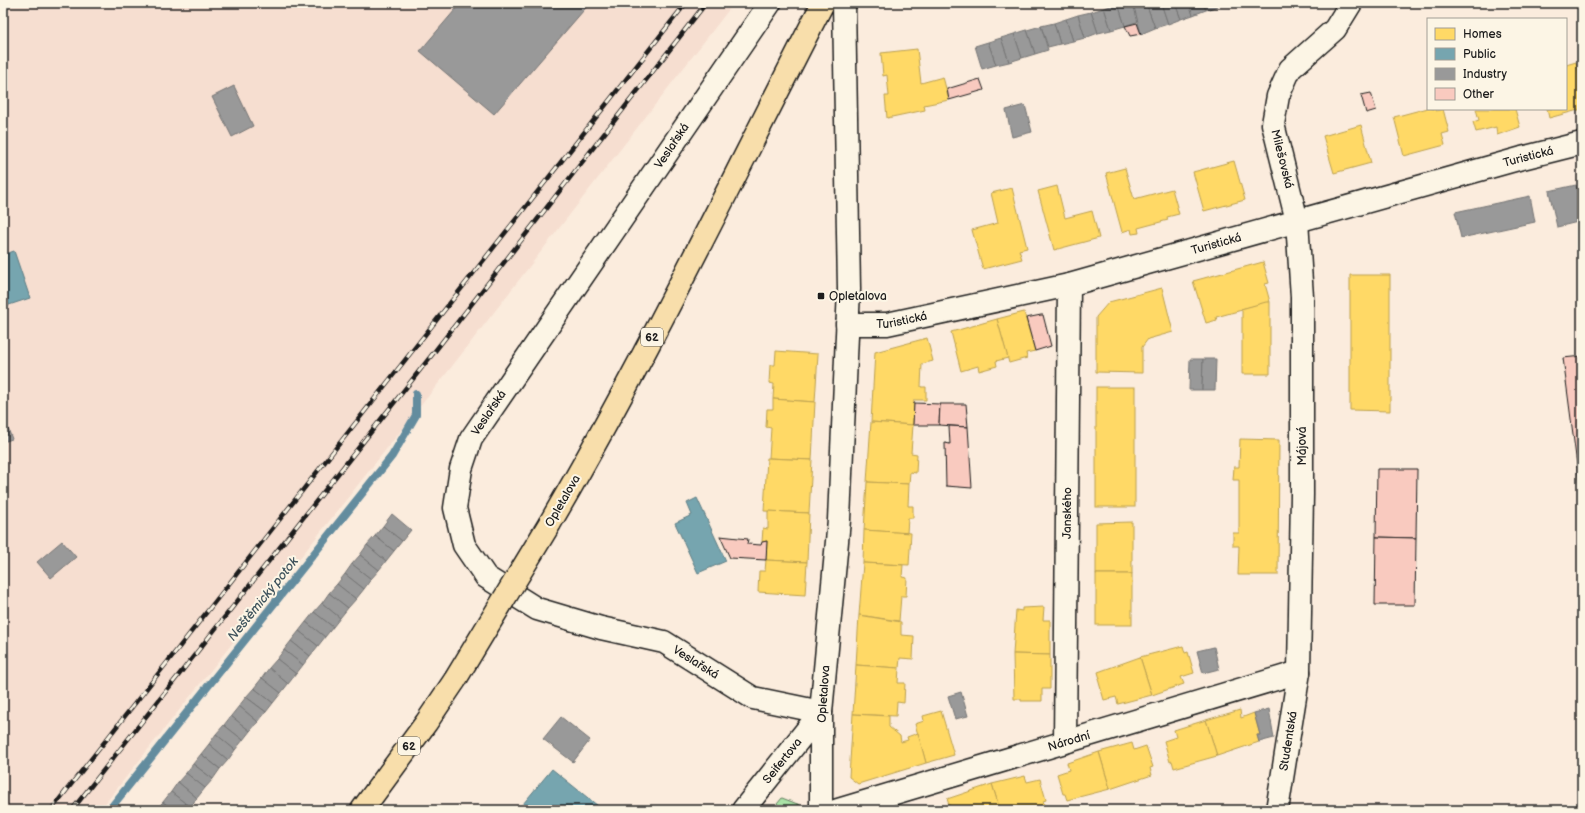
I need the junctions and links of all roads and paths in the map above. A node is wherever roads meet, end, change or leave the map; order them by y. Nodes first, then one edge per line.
1 (770, 3) edge
2 (823, 3) edge
3 (844, 3) edge
4 (1351, 3) edge
5 (1582, 143) edge
6 (1297, 221) junction
7 (1069, 285) junction
8 (847, 324) junction
9 (1299, 672) junction
10 (821, 712) junction
11 (1065, 742) junction
12 (362, 810) edge
13 (743, 810) edge
14 (821, 810) edge
15 (838, 810) edge
16 (1277, 810) edge

1 - 10 street, Veslařská
2 - 12 main road, Opletalova / 62, bridge
3 - 8 street, Opletalova
4 - 6 street, Milešovská
5 - 6 street, Turistická
6 - 7 street, Turistická
6 - 9 street, Májová
7 - 8 street, Turistická
7 - 11 street, Janského
8 - 10 street, Opletalova
9 - 11 street, Národní
9 - 16 street, Studentská
10 - 13 street, Seifertova
10 - 14 street, Opletalova
11 - 15 street, Národní

